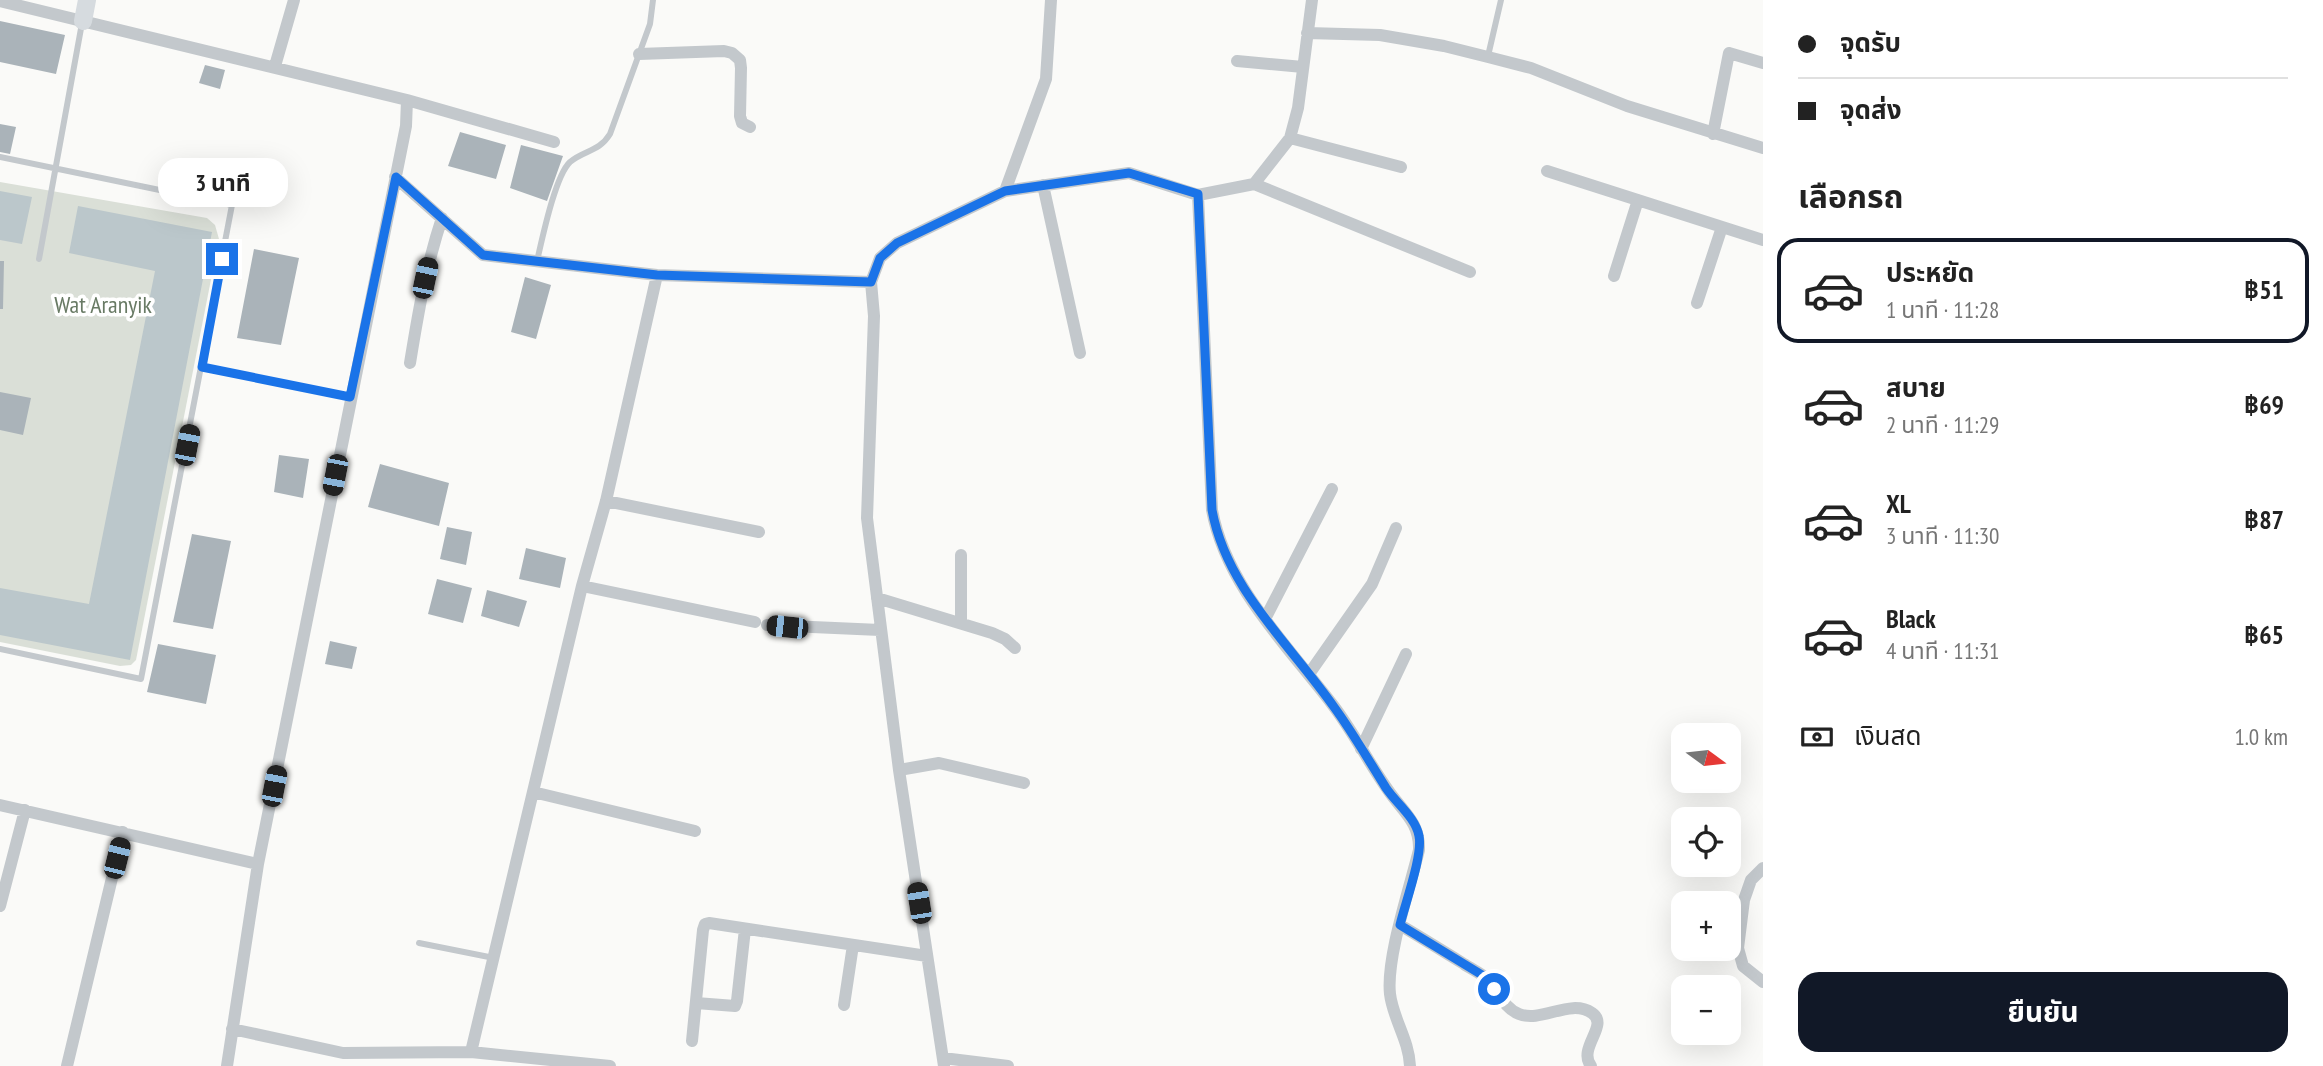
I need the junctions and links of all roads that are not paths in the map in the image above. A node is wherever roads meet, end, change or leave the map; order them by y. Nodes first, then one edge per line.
1 (87, 0) edge
2 (294, 0) edge
3 (653, 0) edge
4 (1051, 0) edge
5 (1312, 0) edge
6 (1501, 0) edge
7 (0, 1) edge
8 (83, 21) junction
9 (1307, 33) junction
10 (639, 54) junction
11 (1488, 57) junction
12 (1237, 61) dead end
13 (1763, 63) edge
14 (275, 66) junction
15 (1303, 67) junction
16 (407, 100) junction
17 (750, 127) dead end
18 (1713, 134) junction
19 (1290, 138) junction
20 (554, 142) dead end
21 (1763, 148) edge
22 (0, 157) edge
23 (1401, 167) dead end
24 (54, 168) junction
25 (1547, 170) dead end
26 (396, 177) junction
27 (1254, 184) junction
28 (1043, 186) junction
29 (1005, 191) junction
30 (1198, 194) junction
31 (1638, 200) junction
32 (442, 218) junction
33 (1721, 227) junction
34 (1763, 240) edge
35 (38, 259) dead end
36 (537, 261) junction
37 (1470, 272) dead end
38 (657, 275) junction
39 (1614, 276) dead end
40 (871, 282) junction
41 (1697, 303) dead end
42 (1080, 353) dead end
43 (410, 363) dead end
44 (202, 367) junction
45 (350, 397) junction
46 (1332, 489) dead end
47 (606, 501) junction
48 (1396, 528) dead end
49 (759, 532) dead end
50 (961, 555) dead end
51 (582, 586) junction
52 (877, 598) junction
53 (1265, 619) junction
54 (961, 622) junction
55 (880, 630) junction
56 (1015, 648) dead end
57 (0, 649) edge
58 (1406, 654) dead end
59 (1308, 674) junction
60 (1362, 749) junction
61 (899, 770) junction
62 (1024, 783) dead end
63 (533, 792) junction
64 (0, 804) edge
65 (25, 810) junction
66 (695, 831) dead end
67 (123, 832) junction
68 (258, 864) junction
69 (1763, 868) edge
70 (0, 906) edge
71 (1400, 925) junction
72 (745, 929) junction
73 (419, 943) dead end
74 (853, 946) junction
75 (927, 956) junction
76 (494, 958) junction
77 (1763, 982) edge
78 (696, 1003) junction
79 (844, 1005) dead end
80 (232, 1029) junction
81 (692, 1041) dead end
82 (471, 1052) junction
83 (410, 1059) edge
84 (435, 1059) edge
85 (510, 1061) edge
86 (944, 1062) edge
87 (578, 1064) edge
88 (67, 1066) edge
89 (227, 1066) edge
90 (610, 1066) edge
91 (1008, 1066) edge
92 (1410, 1066) edge
93 (1591, 1066) edge

1 - 8 street
2 - 14 street
3 - 10 lane
4 - 29 street
5 - 9 street
6 - 11 lane
7 - 8 street
8 - 14 street
8 - 24 lane
9 - 11 street
9 - 15 street
10 - 17 street
10 - 36 lane
11 - 18 street
12 - 15 street
13 - 18 street
14 - 16 street
15 - 19 street
16 - 20 street
16 - 26 street
18 - 21 street
19 - 23 street
19 - 27 street
22 - 24 lane
24 - 35 lane
24 - 44 lane
25 - 31 street
26 - 32 street
26 - 45 street
27 - 30 street
27 - 37 street
28 - 29 street
28 - 30 street
28 - 42 street
29 - 40 street
30 - 53 street
31 - 33 street
31 - 39 street
32 - 36 street
32 - 43 street
33 - 34 street
33 - 41 street
36 - 38 street
38 - 40 street
38 - 47 street
40 - 52 street
44 - 45 lane
44 - 57 lane
45 - 68 street
46 - 53 street
47 - 49 street
47 - 51 street
48 - 59 street
50 - 54 street
51 - 55 street
51 - 63 street
52 - 54 street
52 - 55 street
53 - 59 street
54 - 56 street
55 - 61 street
58 - 60 street
59 - 60 street
60 - 71 street
61 - 62 street
61 - 75 street
63 - 66 street
63 - 76 street
64 - 65 street
65 - 67 street
65 - 70 street
67 - 68 street
67 - 88 street
68 - 80 street
69 - 77 street
71 - 92 street
71 - 93 street
72 - 74 street
72 - 78 street
72 - 78 street
73 - 76 lane
74 - 75 street
74 - 79 street
75 - 86 street
76 - 82 street
78 - 81 street
80 - 83 street
80 - 89 street
82 - 84 street
82 - 85 street
83 - 84 street
85 - 87 street
86 - 91 street
87 - 90 street

